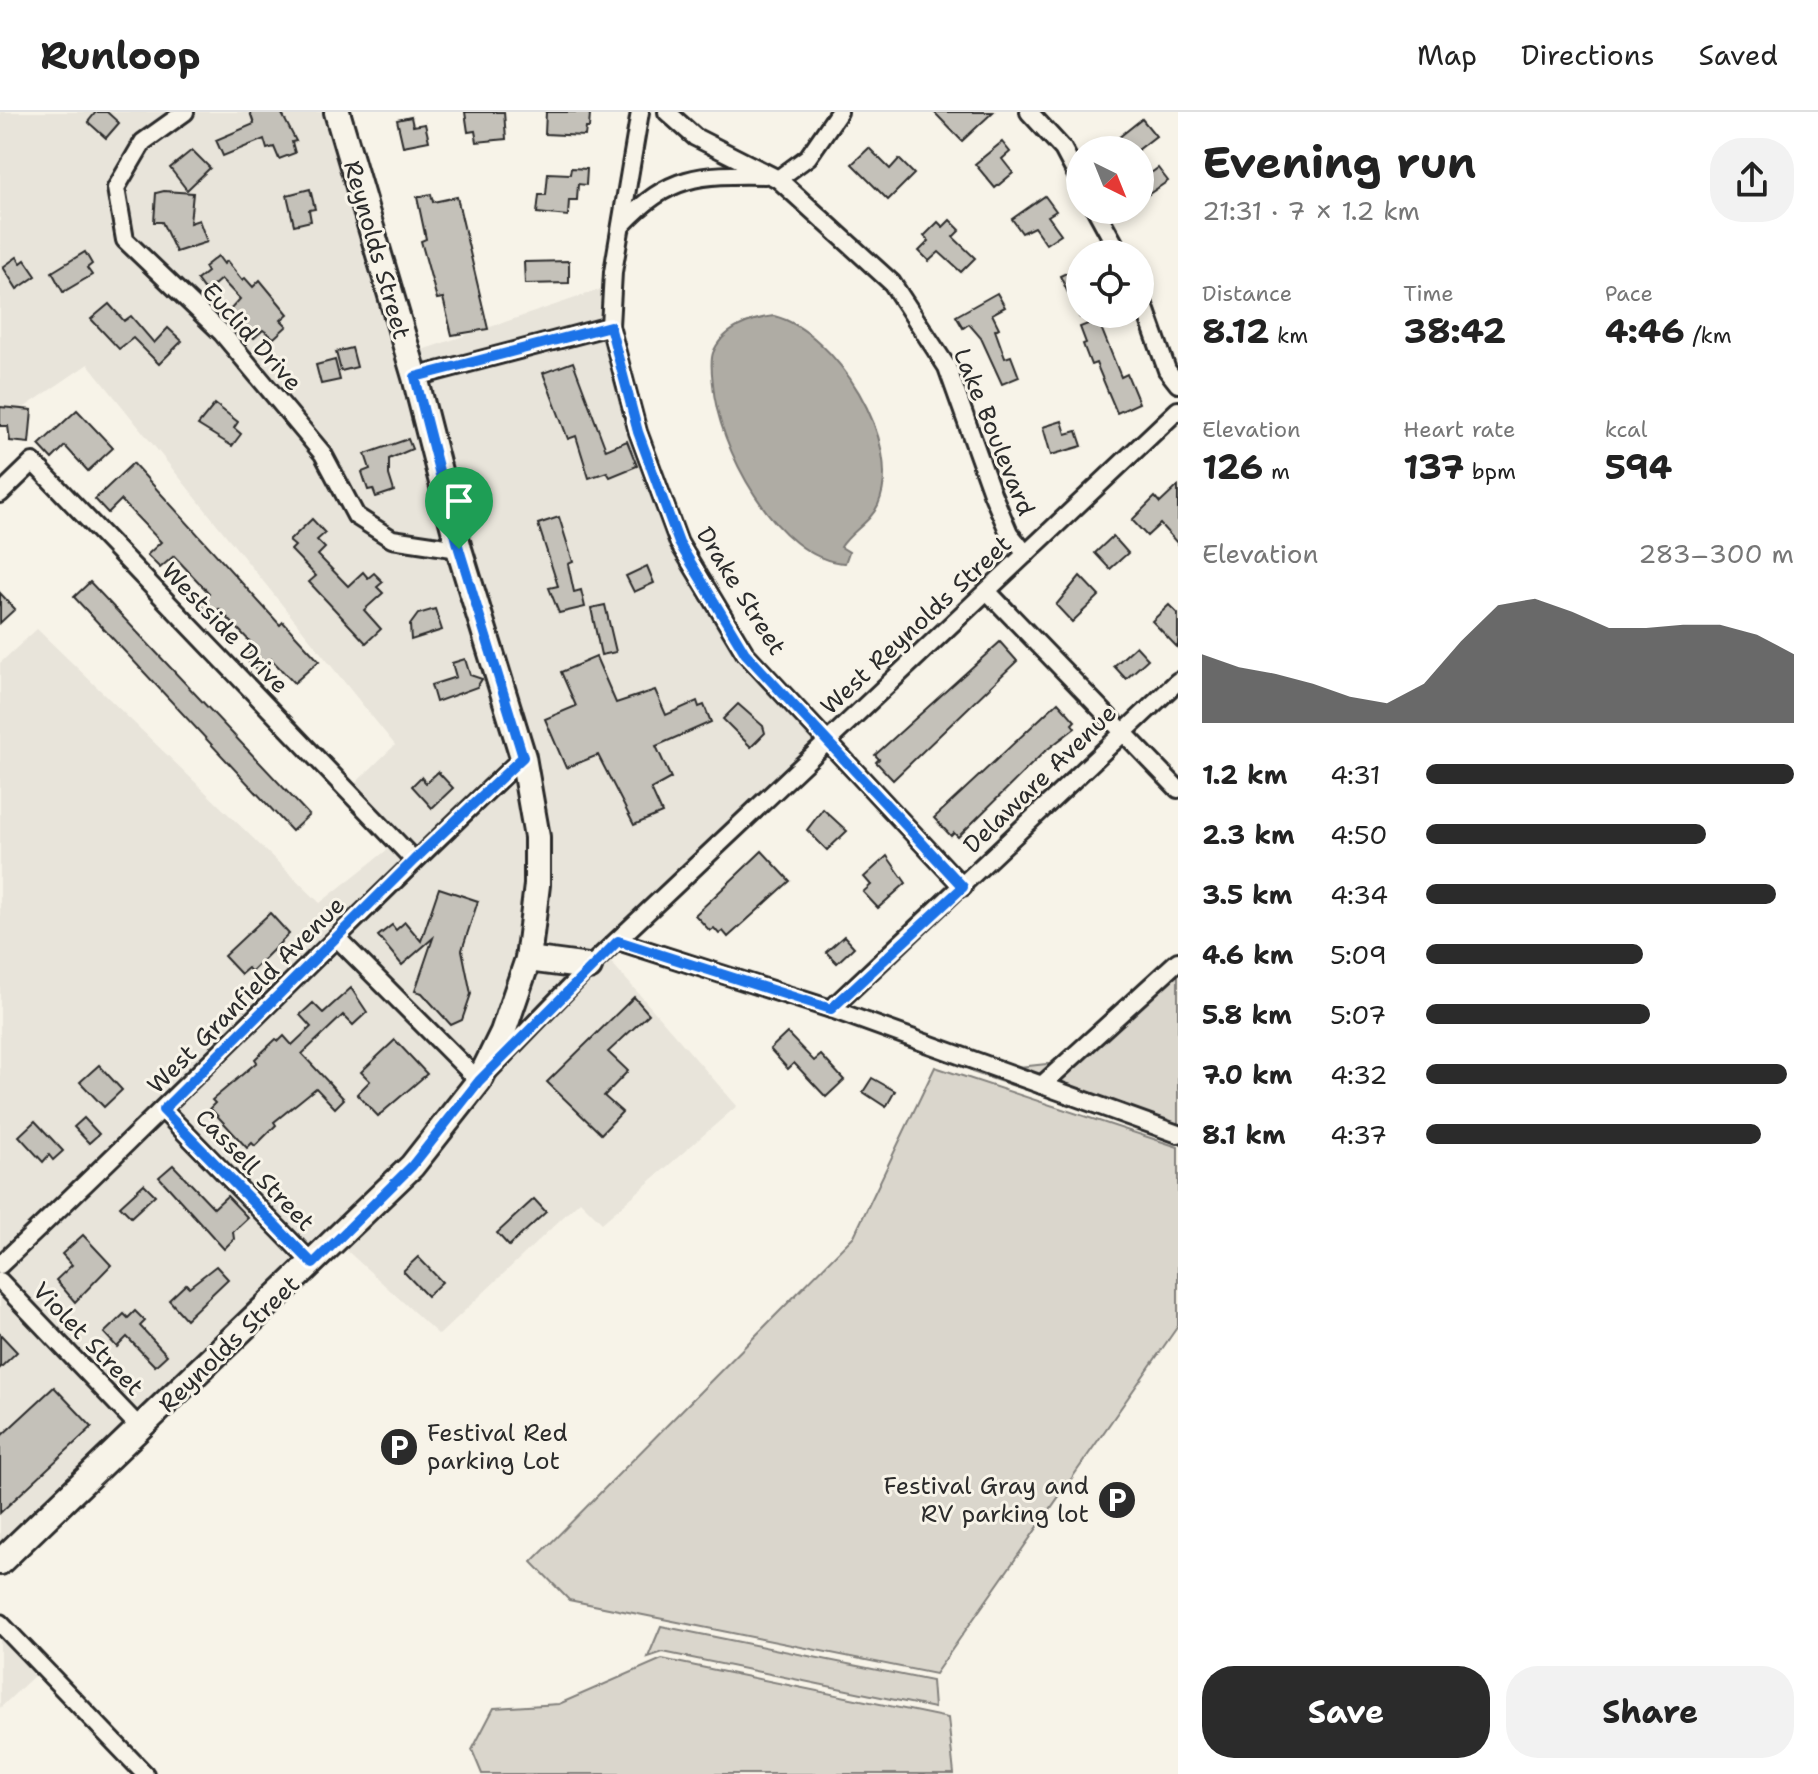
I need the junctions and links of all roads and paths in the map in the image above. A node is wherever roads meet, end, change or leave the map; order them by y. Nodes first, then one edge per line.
1 (185, 112) edge
2 (337, 112) edge
3 (640, 112) edge
4 (667, 112) edge
5 (839, 112) edge
6 (1029, 112) edge
7 (1066, 155) edge
8 (774, 177) junction
9 (622, 225) junction
10 (610, 326) junction
11 (1152, 328) edge
12 (415, 377) junction
13 (1178, 384) edge
14 (1178, 410) edge
15 (0, 494) edge
16 (459, 549) junction
17 (1026, 554) junction
18 (987, 591) junction
19 (1178, 681) edge
20 (1123, 732) junction
21 (826, 743) junction
22 (523, 757) junction
23 (1178, 789) edge
24 (414, 860) junction
25 (963, 887) junction
26 (338, 939) junction
27 (618, 941) junction
28 (528, 959) junction
29 (1178, 961) edge
30 (589, 967) junction
31 (831, 1009) junction
32 (479, 1081) junction
33 (1042, 1085) junction
34 (163, 1110) junction
35 (1178, 1134) edge
36 (313, 1264) junction
37 (0, 1265) edge
38 (0, 1281) edge
39 (141, 1429) junction
40 (0, 1562) edge
41 (0, 1623) edge
42 (145, 1774) edge

1 - 16 street, Euclid Drive
2 - 12 main road, Reynolds Street
3 - 9 street, Drake Street
4 - 8 street, Lake Boulevard
5 - 8 street
6 - 7 street
8 - 9 street
8 - 17 street, Lake Boulevard
9 - 10 street, Drake Street
10 - 12 street
10 - 21 street, Drake Street
11 - 13 street
12 - 16 main road, Reynolds Street
14 - 17 street, West Reynolds Street
15 - 24 street, Westside Drive
16 - 22 main road, Reynolds Street
17 - 18 street, West Reynolds Street
18 - 20 street
18 - 21 street, West Reynolds Street
19 - 20 street, Delaware Avenue
20 - 23 street
20 - 25 street, Delaware Avenue
21 - 25 street, Drake Street
21 - 27 street, West Reynolds Street
22 - 24 street, West Granfield Avenue
22 - 28 main road, Reynolds Street
24 - 26 street, West Granfield Avenue
25 - 31 street, Delaware Avenue
26 - 32 street
26 - 34 street, West Granfield Avenue
27 - 30 street, Reynolds Street
27 - 31 street
28 - 30 main road
28 - 32 main road, Reynolds Street
29 - 33 street
30 - 32 street, Reynolds Street
31 - 33 street
32 - 36 main road, Reynolds Street
33 - 35 street
34 - 36 street, Cassell Street
34 - 37 street, West Granfield Avenue
36 - 39 main road, Reynolds Street
38 - 39 street, Violet Street
39 - 40 main road, Reynolds Street
41 - 42 street

